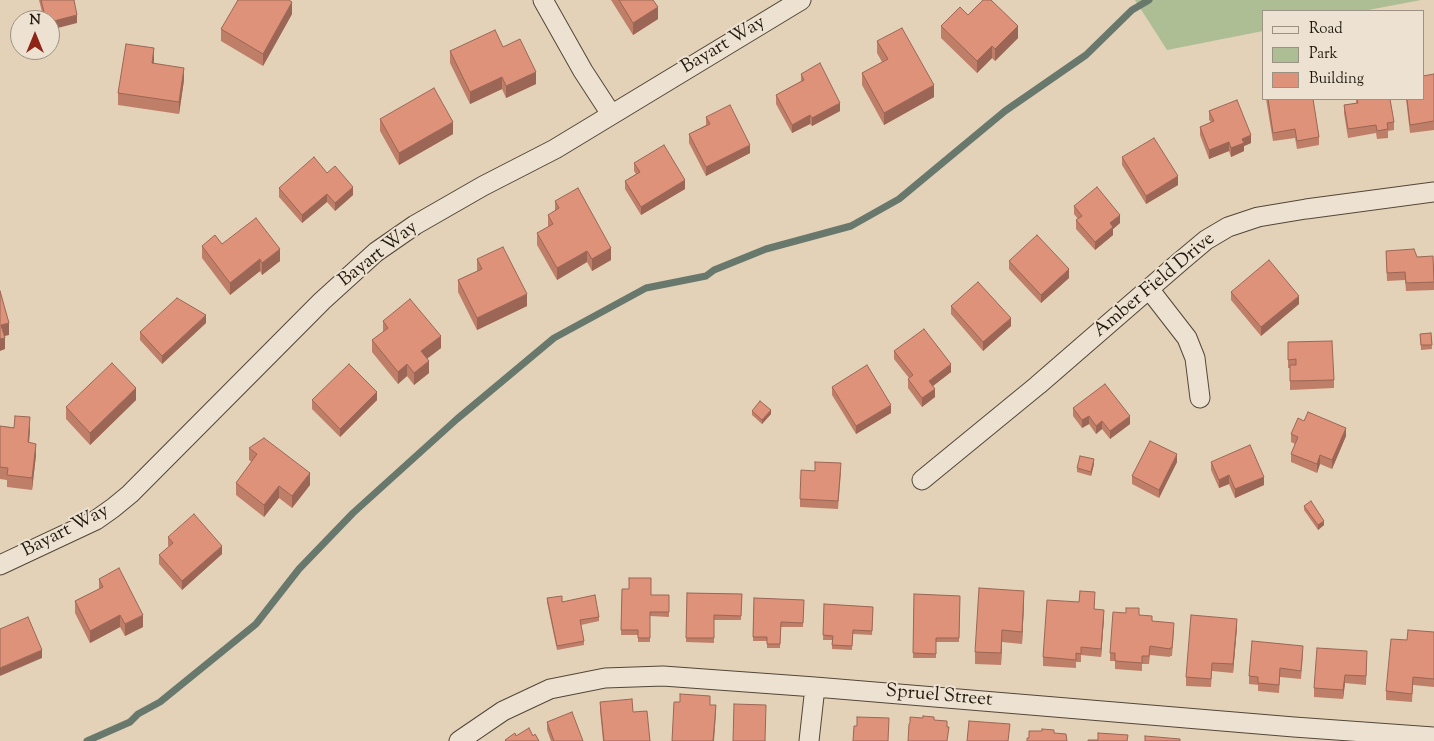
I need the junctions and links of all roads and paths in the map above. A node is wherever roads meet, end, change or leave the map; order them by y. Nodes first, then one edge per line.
1 (543, 0) edge
2 (801, 0) edge
3 (612, 114) junction
4 (1434, 192) edge
5 (1149, 289) junction
6 (1200, 398) dead end
7 (922, 480) dead end
8 (0, 565) edge
9 (815, 687) junction
10 (1293, 734) edge
11 (1434, 737) edge
12 (459, 741) edge
13 (809, 741) edge

1 - 3 street
2 - 3 street, Bayart Way
3 - 8 street, Bayart Way
4 - 5 street, Amber Field Drive
5 - 6 street
5 - 7 street, Amber Field Drive
9 - 10 street, Spruel Street
9 - 12 street, Spruel Street
9 - 13 street
10 - 11 street, Spruel Street

